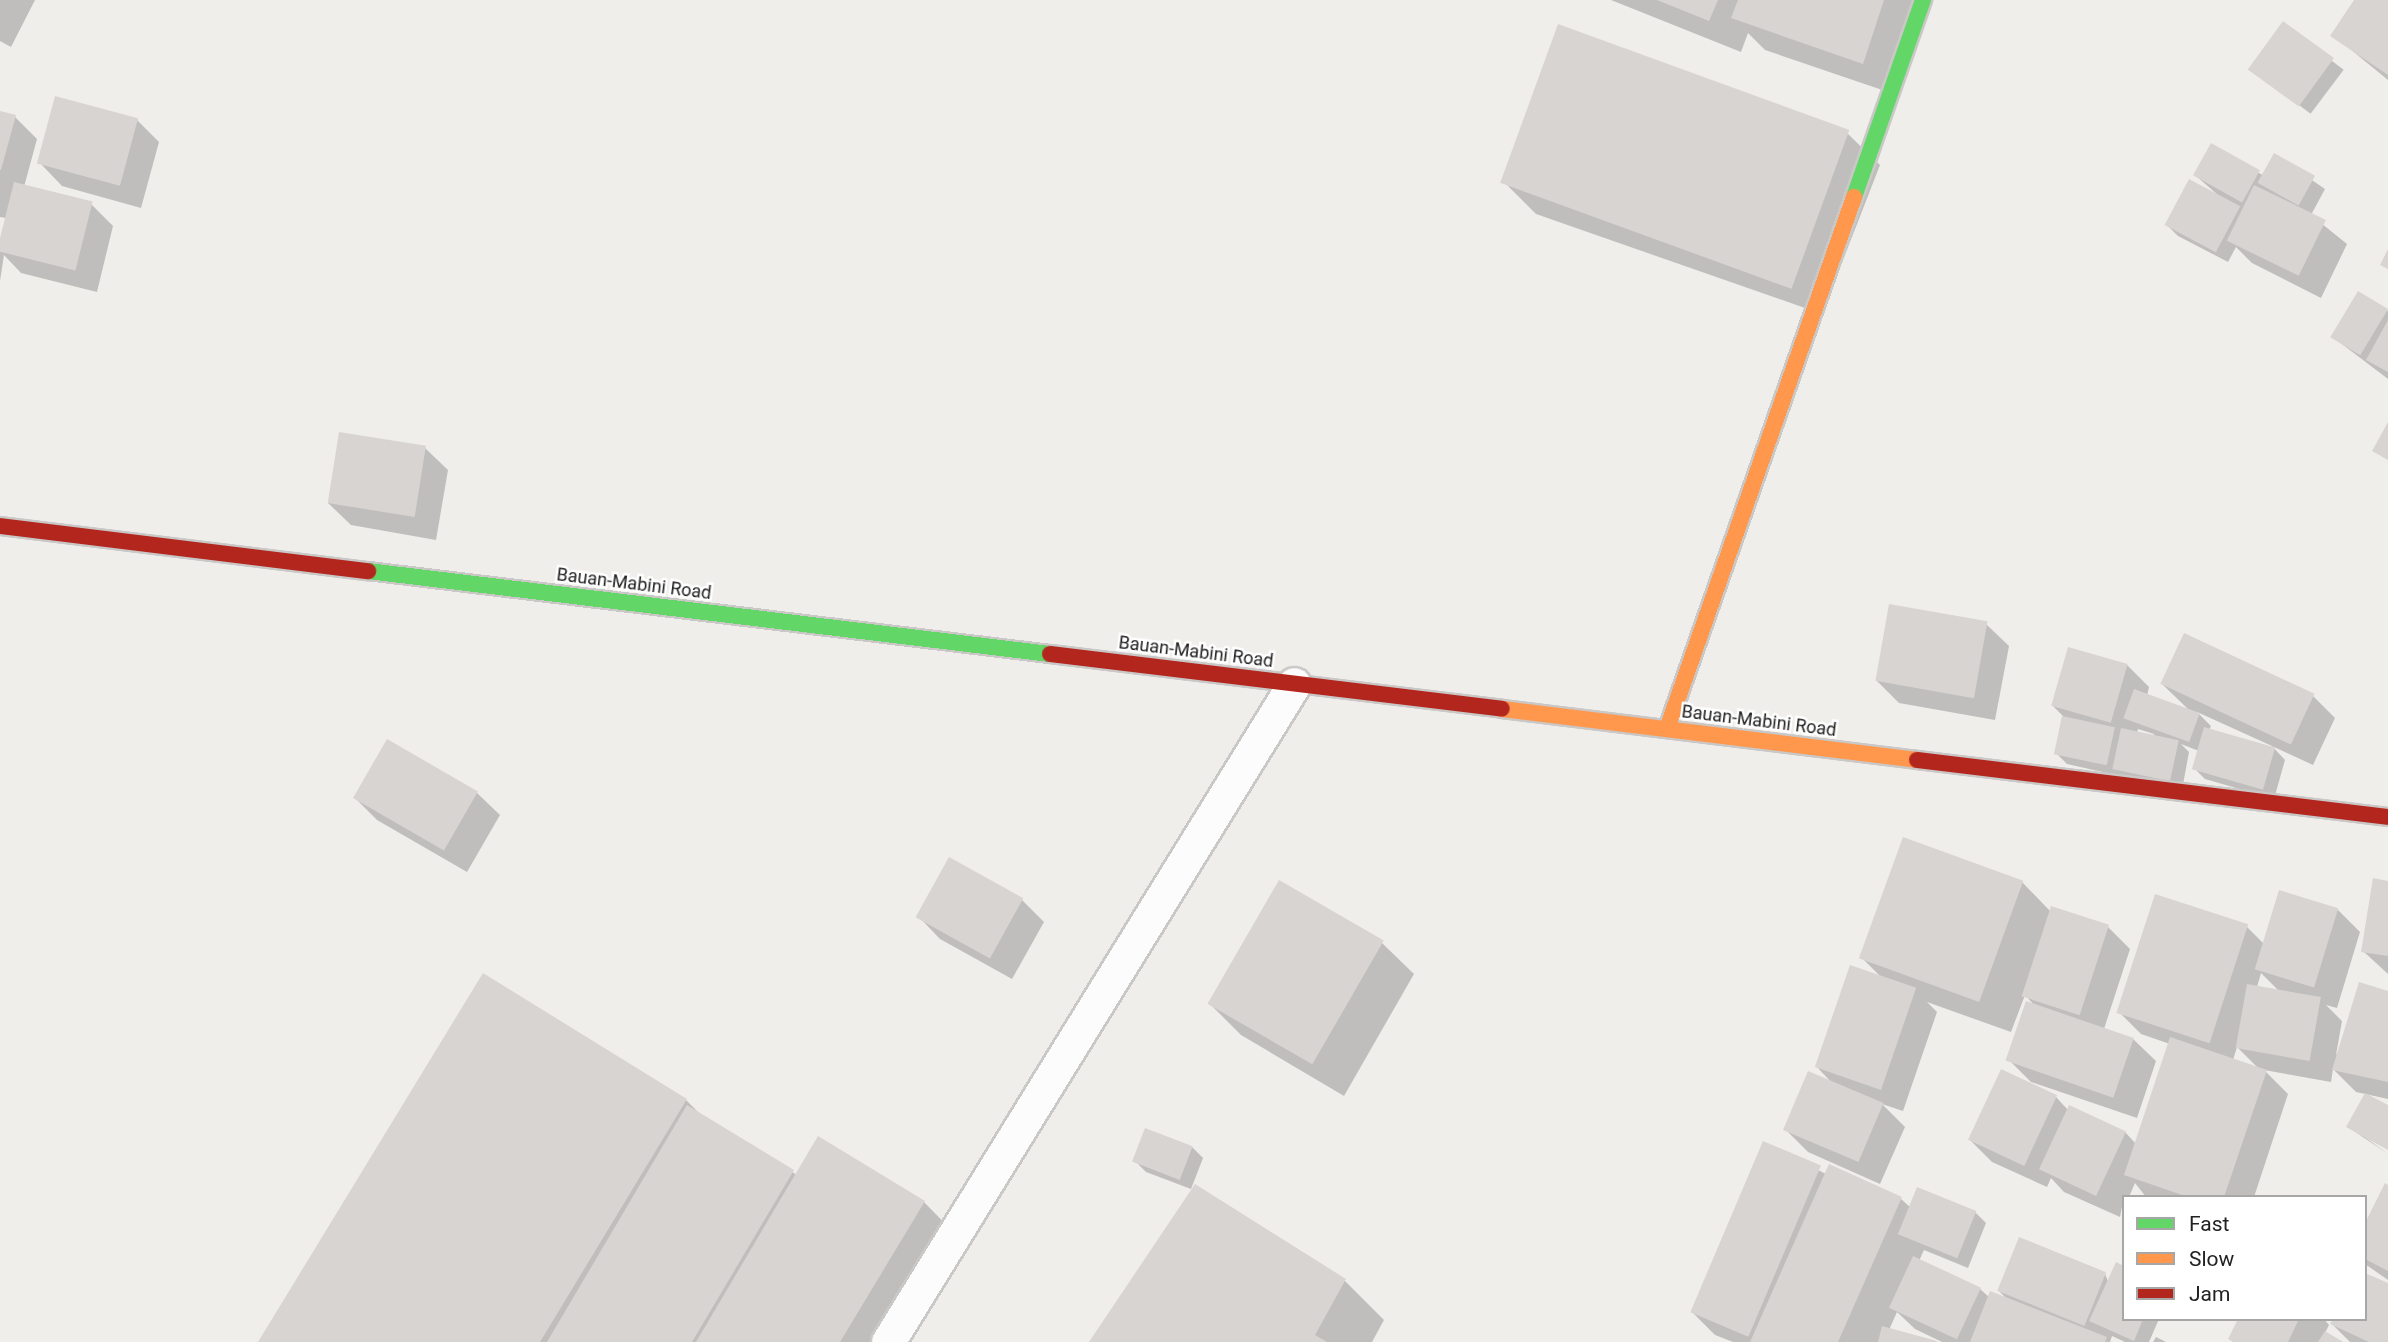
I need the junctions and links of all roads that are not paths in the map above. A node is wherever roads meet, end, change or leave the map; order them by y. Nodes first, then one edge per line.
1 (1923, 0) edge
2 (0, 526) edge
3 (1294, 684) junction
4 (1667, 729) junction
5 (2388, 817) edge
6 (888, 1342) edge

1 - 4 main road
2 - 3 main road, Bauan-Mabini Road
3 - 4 main road, Bauan-Mabini Road
3 - 6 lane
4 - 5 main road, Bauan-Mabini Road

